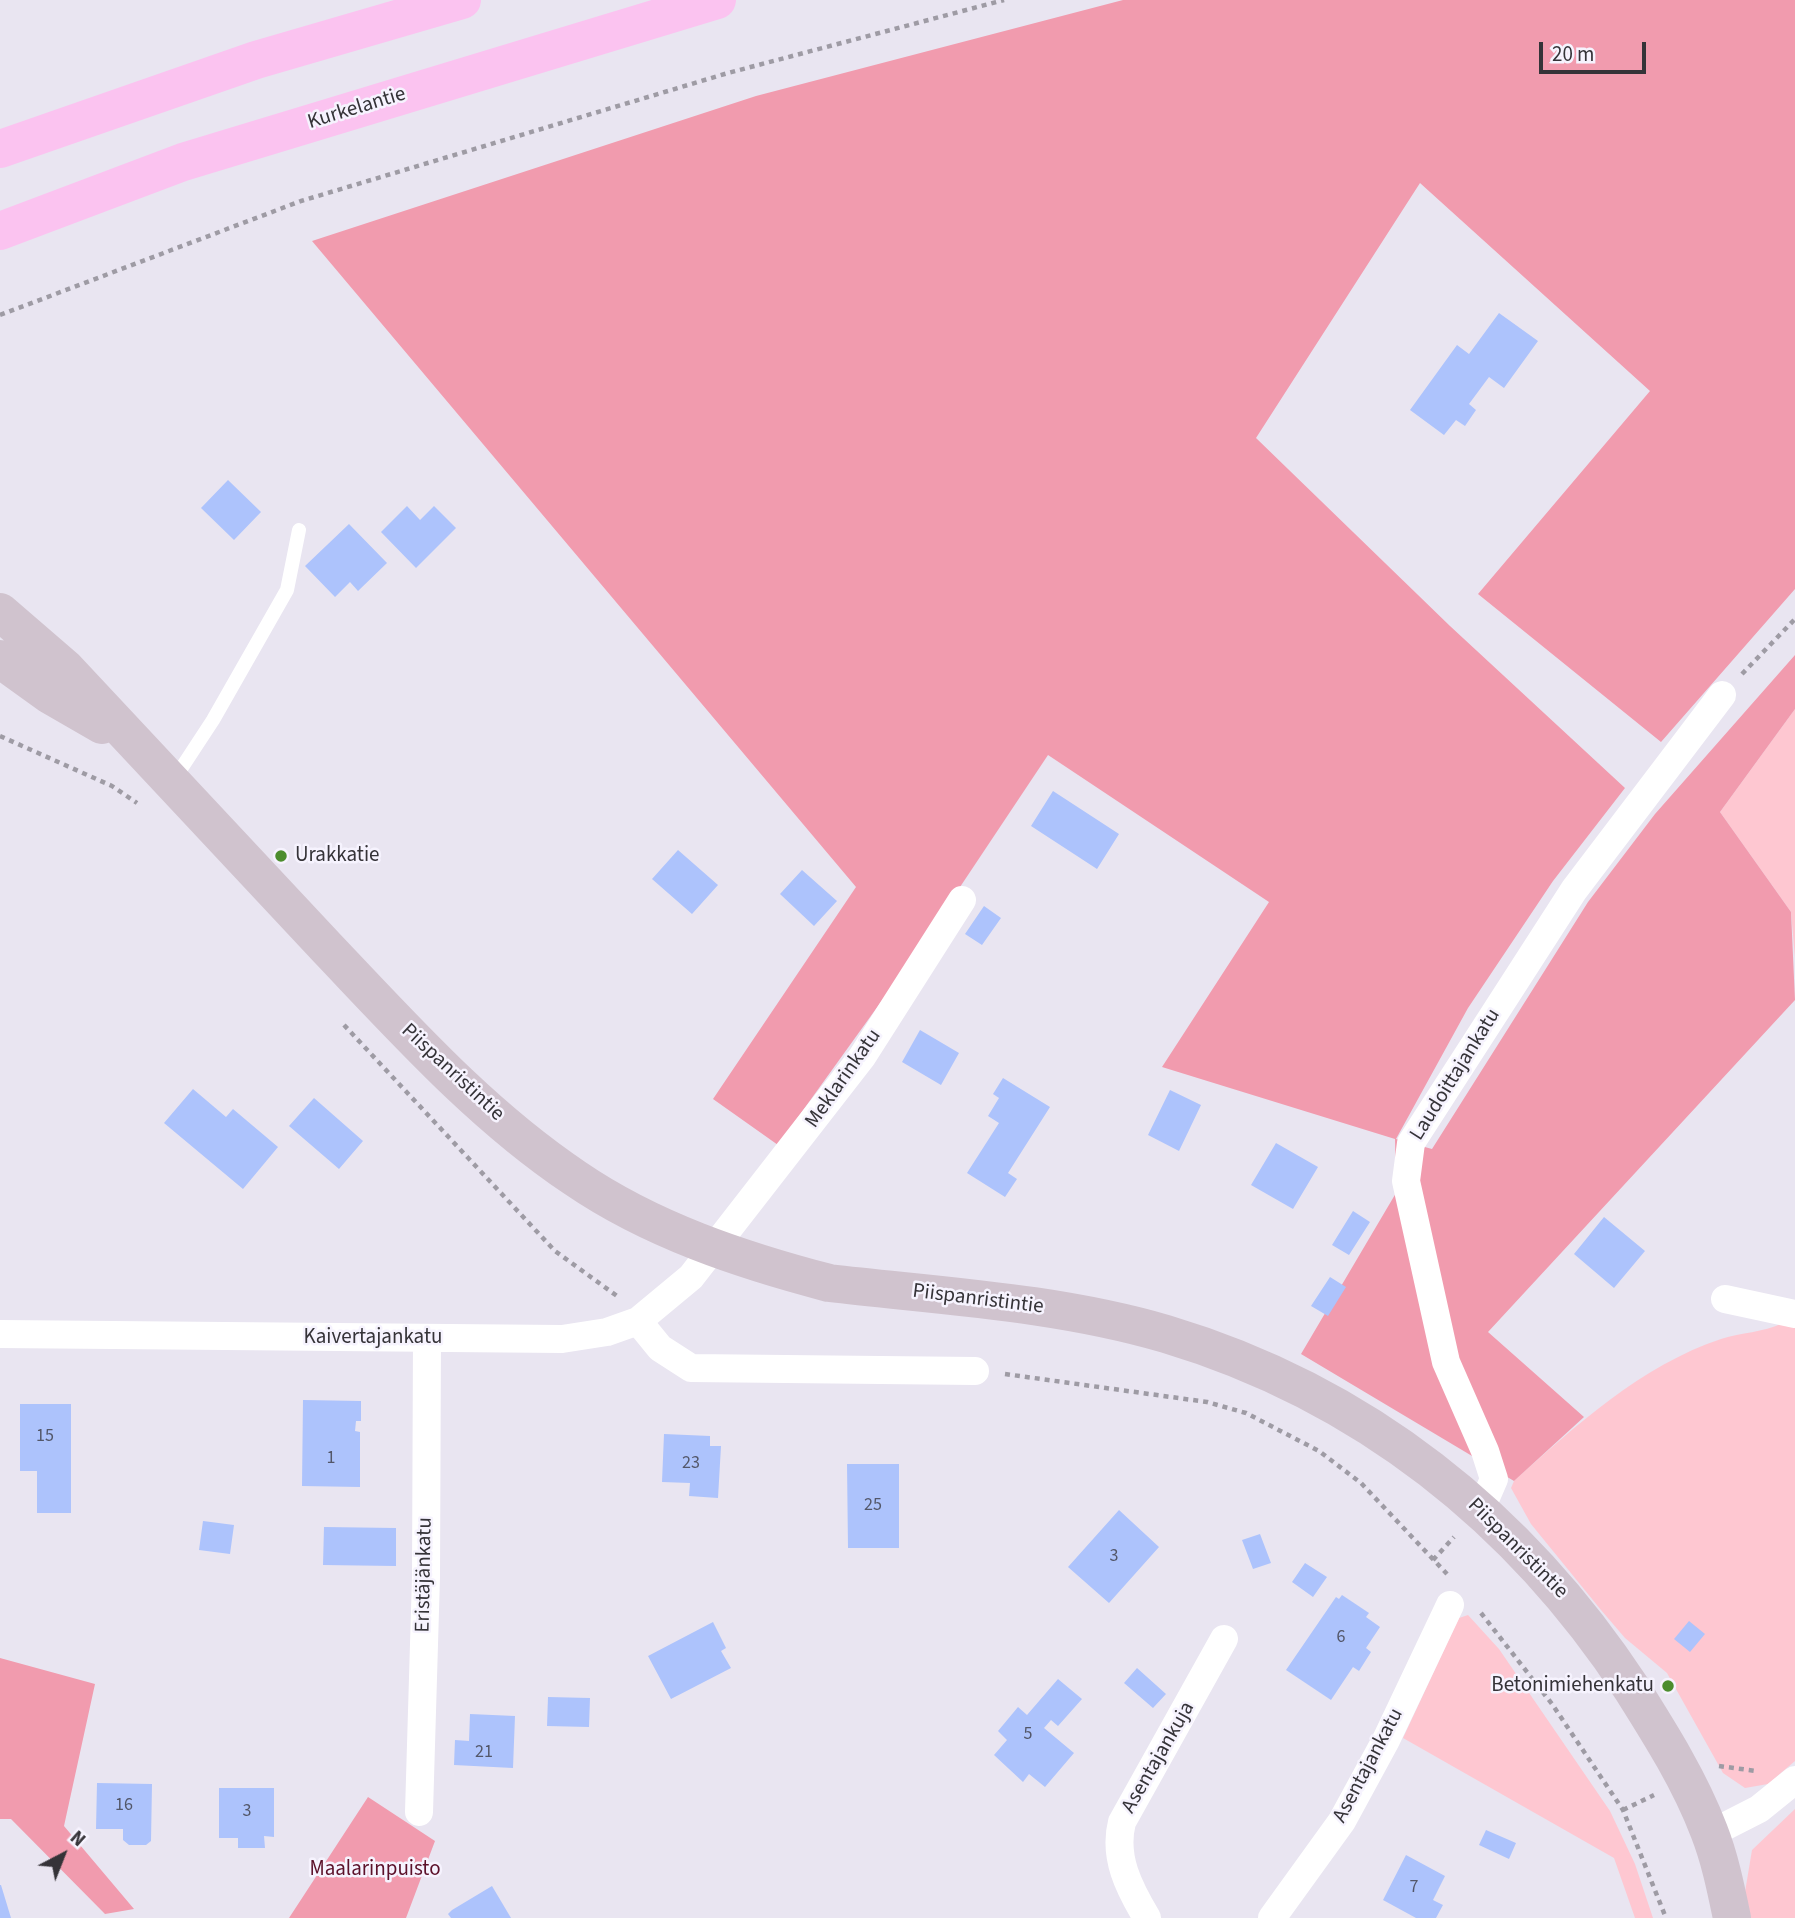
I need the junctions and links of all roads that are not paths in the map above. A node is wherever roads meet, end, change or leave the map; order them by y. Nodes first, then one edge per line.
1 (462, 0) edge
2 (717, 0) edge
3 (0, 149) edge
4 (0, 230) edge
5 (299, 530) dead end
6 (5, 636) edge
7 (1721, 695) road end
8 (172, 782) junction
9 (962, 900) dead end
10 (713, 1249) junction
11 (1725, 1299) dead end
12 (1795, 1314) edge
13 (638, 1321) junction
14 (0, 1334) edge
15 (427, 1338) junction
16 (975, 1370) road end
17 (1481, 1509) junction
18 (1450, 1605) dead end
19 (1224, 1639) dead end
20 (1795, 1780) edge
21 (419, 1812) dead end
22 (1710, 1834) junction
23 (1147, 1918) edge
24 (1272, 1918) edge
25 (1732, 1918) edge

1 - 3 highway
2 - 4 highway, Kurkelantie
5 - 8 lane
6 - 8 street, Piispanristintie
7 - 17 street, Laudoittajankatu
8 - 10 street, Piispanristintie
9 - 10 street, Meklarinkatu
10 - 13 street, Kaivertajankatu
10 - 17 street, Piispanristintie
11 - 12 street
13 - 15 street, Kaivertajankatu
13 - 16 street
14 - 15 street, Kaivertajankatu
15 - 21 street, Eristäjänkatu
17 - 22 street, Piispanristintie
18 - 24 street, Asentajankatu
19 - 23 street, Asentajankuja
20 - 22 street
22 - 25 street, Piispanristintie

